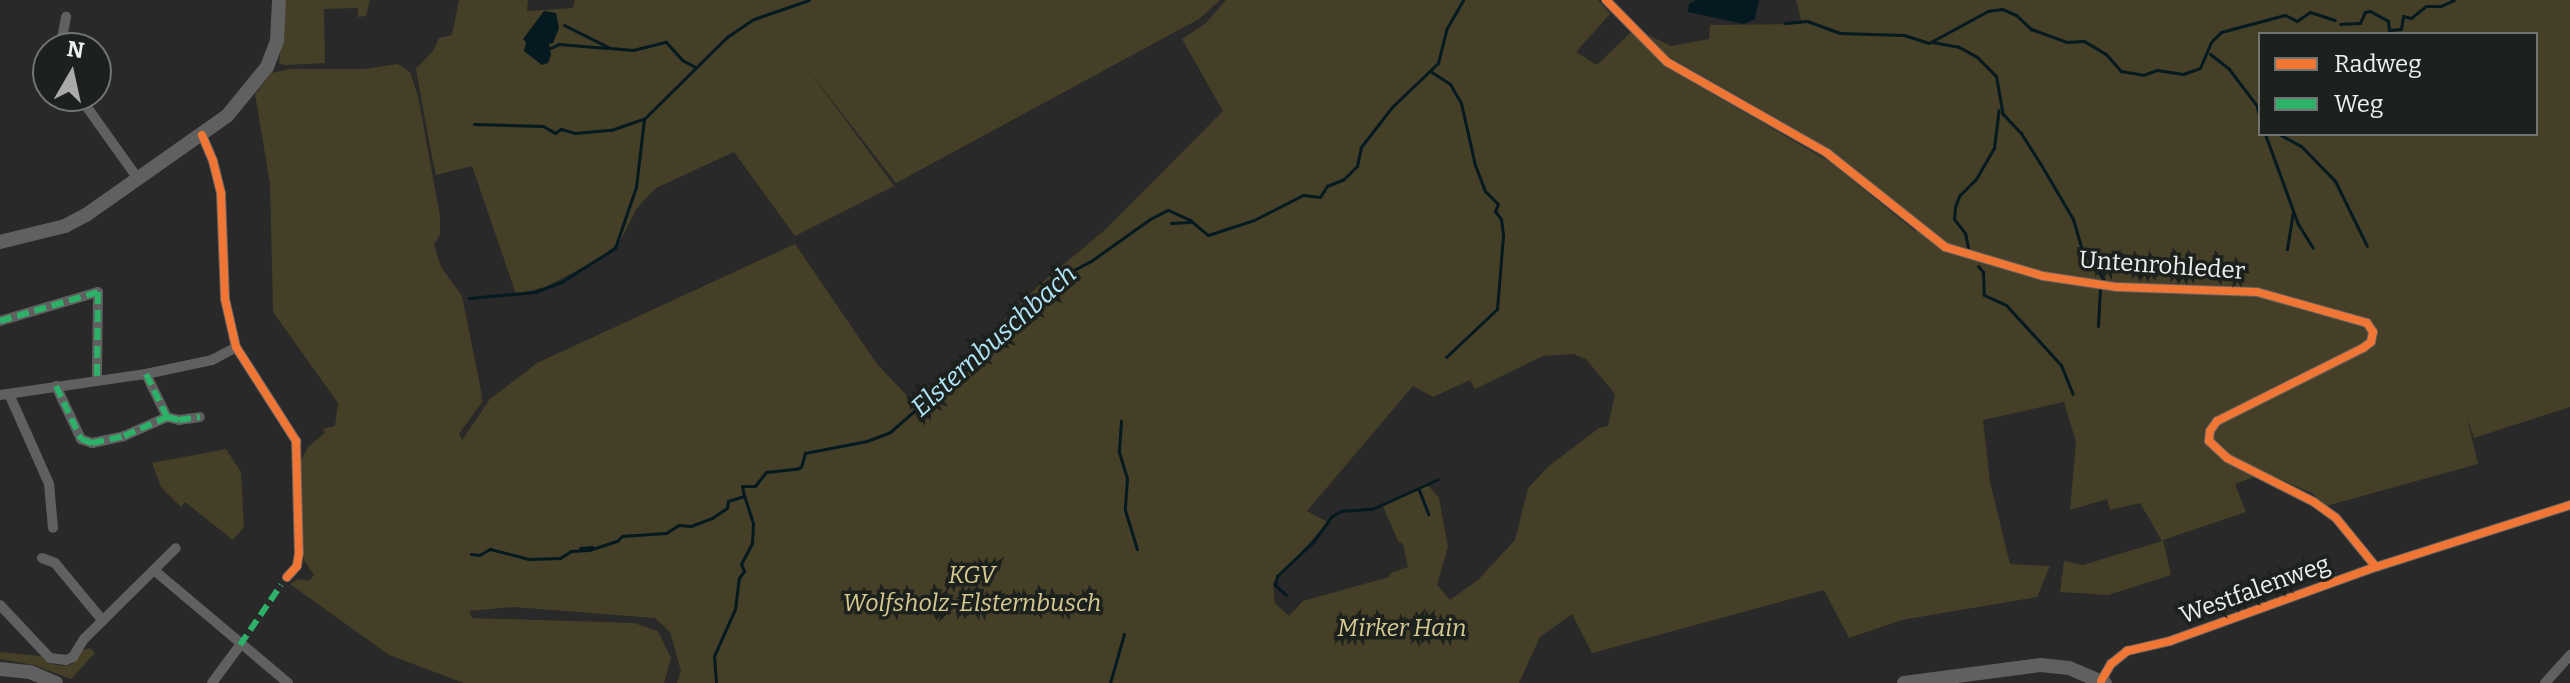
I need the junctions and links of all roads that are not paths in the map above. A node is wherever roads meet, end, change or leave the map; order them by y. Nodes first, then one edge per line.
1 (279, 0) edge
2 (1606, 0) edge
3 (66, 17) dead end
4 (63, 32) edge
5 (90, 112) edge
6 (202, 135) junction
7 (139, 180) junction
8 (0, 242) edge
9 (0, 321) edge
10 (236, 347) junction
11 (146, 374) junction
12 (97, 380) junction
13 (56, 386) junction
14 (3, 392) edge
15 (167, 417) junction
16 (200, 417) dead end
17 (2570, 505) edge
18 (53, 528) dead end
19 (176, 548) dead end
20 (42, 558) dead end
21 (2376, 567) junction
22 (155, 571) junction
23 (287, 577) dead end
24 (0, 605) edge
25 (103, 621) junction
26 (240, 645) junction
27 (2570, 655) edge
28 (0, 669) edge
29 (2103, 682) edge
30 (56, 683) edge
31 (212, 683) edge
32 (288, 683) edge
33 (1904, 683) edge
34 (2545, 683) edge

1 - 6 street
2 - 21 street, Untenrohleder
3 - 4 street
5 - 7 street
6 - 7 street
6 - 10 street
7 - 8 street
9 - 12 street
10 - 11 street
10 - 23 street
11 - 12 street
11 - 15 street
12 - 13 street
13 - 14 street
13 - 15 street
14 - 18 street
15 - 16 street
17 - 21 street, Westfalenweg
19 - 22 street
20 - 25 street
21 - 29 street, Westfalenweg
22 - 25 street
22 - 26 street
24 - 25 street
26 - 31 street
26 - 32 street
27 - 34 street
28 - 30 street
29 - 33 street, Westfalenweg

